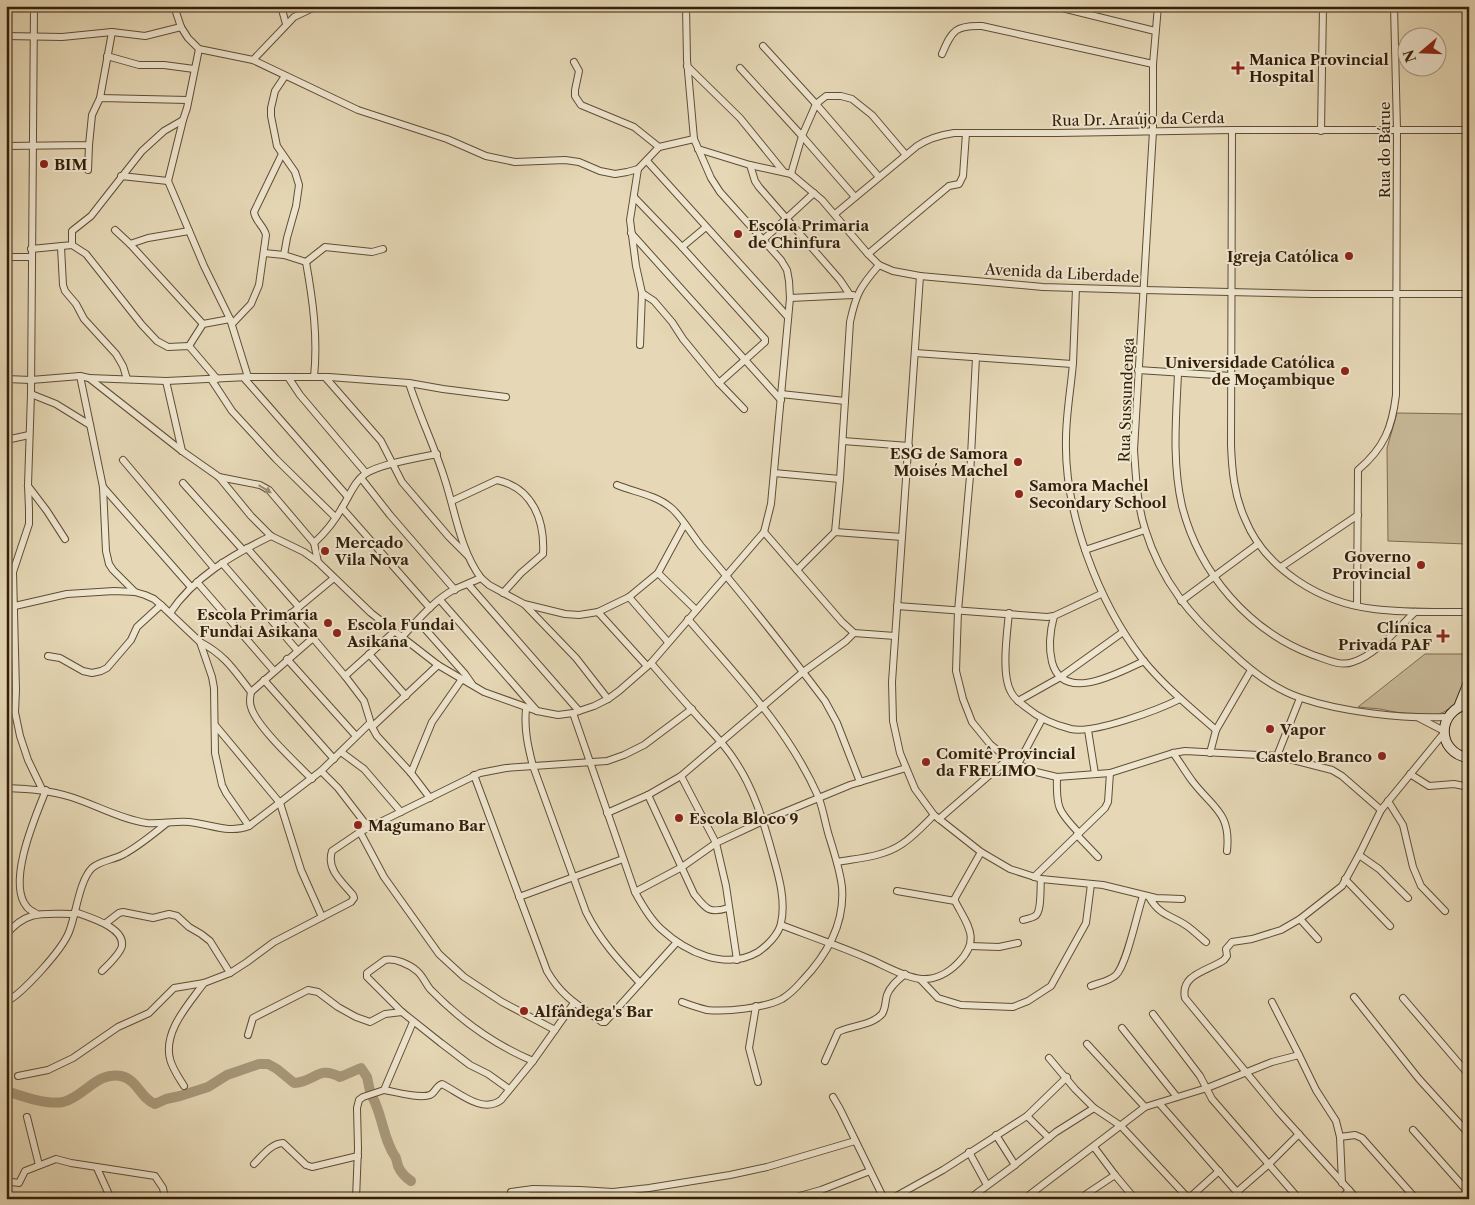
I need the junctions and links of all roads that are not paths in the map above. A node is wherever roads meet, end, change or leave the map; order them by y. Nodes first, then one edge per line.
1 (34, 6) edge
2 (183, 6) edge
3 (281, 6) edge
4 (317, 6) edge
5 (686, 6) edge
6 (1054, 6) edge
7 (1158, 6) edge
8 (1323, 6) edge
9 (1394, 6) edge
10 (175, 7) edge
11 (286, 24) junction
12 (181, 27) junction
13 (1155, 31) junction
14 (112, 32) junction
15 (6, 36) edge
16 (33, 36) junction
17 (763, 46) dead end
18 (199, 49) junction
19 (942, 54) dead end
20 (107, 56) junction
21 (253, 60) junction
22 (574, 62) dead end
23 (1153, 64) junction
24 (687, 66) junction
25 (740, 68) dead end
26 (194, 69) junction
27 (285, 76) junction
28 (100, 98) junction
29 (188, 100) junction
30 (816, 104) junction
31 (182, 120) junction
32 (1232, 130) junction
33 (1397, 130) junction
34 (1469, 130) edge
35 (1153, 131) junction
36 (1321, 131) junction
37 (966, 133) junction
38 (802, 136) junction
39 (694, 139) junction
40 (6, 146) edge
41 (33, 146) junction
42 (89, 146) junction
43 (659, 147) junction
44 (698, 149) junction
45 (282, 154) junction
46 (906, 155) junction
47 (647, 161) junction
48 (750, 164) junction
49 (638, 169) junction
50 (88, 170) dead end
51 (783, 171) junction
52 (791, 174) junction
53 (121, 176) junction
54 (879, 177) junction
55 (168, 181) junction
56 (814, 193) junction
57 (634, 197) junction
58 (855, 197) junction
59 (835, 214) junction
60 (787, 219) junction
61 (706, 227) junction
62 (115, 230) dead end
63 (189, 231) junction
64 (631, 233) junction
65 (762, 240) junction
66 (130, 244) junction
67 (72, 245) junction
68 (61, 247) junction
69 (682, 247) junction
70 (31, 249) junction
71 (383, 250) dead end
72 (264, 253) junction
73 (868, 254) junction
74 (284, 255) junction
75 (6, 257) edge
76 (32, 257) junction
77 (306, 262) junction
78 (879, 265) junction
79 (920, 276) junction
80 (1076, 288) junction
81 (1144, 290) junction
82 (1232, 292) junction
83 (642, 293) junction
84 (1396, 294) junction
85 (1469, 294) edge
86 (854, 295) junction
87 (790, 298) junction
88 (788, 317) junction
89 (231, 322) junction
90 (203, 324) junction
91 (640, 345) dead end
92 (189, 346) junction
93 (915, 353) junction
94 (976, 357) junction
95 (745, 361) junction
96 (1072, 364) junction
97 (1138, 370) junction
98 (1178, 374) junction
99 (80, 376) junction
100 (1232, 376) junction
101 (246, 377) junction
102 (288, 377) junction
103 (314, 377) junction
104 (325, 377) junction
105 (89, 378) junction
106 (6, 379) edge
107 (127, 379) junction
108 (214, 379) junction
109 (31, 380) junction
110 (166, 381) junction
111 (409, 383) junction
112 (719, 383) junction
113 (31, 394) junction
114 (506, 397) dead end
115 (781, 397) junction
116 (846, 401) junction
117 (744, 409) dead end
118 (90, 424) junction
119 (29, 435) junction
120 (6, 440) edge
121 (843, 441) junction
122 (909, 446) junction
123 (182, 451) junction
124 (436, 454) junction
125 (123, 460) dead end
126 (392, 464) junction
127 (774, 473) junction
128 (363, 475) junction
129 (219, 477) junction
130 (840, 479) junction
131 (183, 483) dead end
132 (28, 485) junction
133 (617, 486) dead end
134 (103, 487) junction
135 (348, 497) junction
136 (452, 501) junction
137 (342, 508) junction
138 (1358, 515) junction
139 (335, 517) junction
140 (684, 525) junction
141 (1145, 530) junction
142 (764, 532) junction
143 (835, 532) junction
144 (271, 536) junction
145 (902, 537) junction
146 (65, 540) dead end
147 (314, 543) junction
148 (1258, 544) junction
149 (245, 549) junction
150 (1085, 550) junction
151 (468, 556) junction
152 (318, 562) junction
153 (222, 563) junction
154 (1281, 567) junction
155 (214, 568) junction
156 (797, 570) junction
157 (658, 573) junction
158 (726, 575) junction
159 (334, 578) junction
160 (481, 578) junction
161 (1214, 578) junction
162 (197, 582) junction
163 (468, 584) junction
164 (190, 587) junction
165 (455, 590) junction
166 (135, 592) junction
167 (503, 593) junction
168 (1101, 594) junction
169 (629, 597) junction
170 (440, 600) junction
171 (1181, 602) junction
172 (524, 604) junction
173 (15, 605) junction
174 (161, 605) junction
175 (898, 606) junction
176 (1357, 606) junction
177 (299, 607) junction
178 (6, 608) edge
179 (430, 608) junction
180 (696, 610) junction
181 (958, 611) junction
182 (598, 612) junction
183 (1415, 612) junction
184 (1469, 612) edge
185 (170, 613) junction
186 (292, 613) junction
187 (1008, 613) junction
188 (1054, 616) junction
189 (688, 619) junction
190 (418, 621) junction
191 (276, 626) junction
192 (395, 631) junction
193 (1123, 632) junction
194 (854, 633) junction
195 (895, 636) junction
196 (402, 637) junction
197 (313, 638) junction
198 (200, 642) junction
199 (668, 642) junction
200 (297, 650) junction
201 (15, 652) junction
202 (370, 654) junction
203 (48, 656) dead end
204 (6, 657) edge
205 (287, 659) junction
206 (1144, 661) junction
207 (438, 665) junction
208 (649, 665) junction
209 (1251, 670) junction
210 (274, 671) junction
211 (803, 672) junction
212 (345, 676) junction
213 (1059, 678) junction
214 (264, 680) junction
215 (462, 680) junction
216 (1469, 681) edge
217 (474, 687) junction
218 (251, 692) junction
219 (406, 696) junction
220 (1300, 698) junction
221 (608, 699) junction
222 (1180, 699) junction
223 (1018, 701) junction
224 (1469, 704) edge
225 (762, 706) junction
226 (1458, 706) junction
227 (526, 709) junction
228 (692, 709) junction
229 (537, 712) junction
230 (576, 712) junction
231 (1447, 717) junction
232 (1418, 718) junction
233 (1042, 719) junction
234 (215, 725) junction
235 (371, 725) junction
236 (1088, 730) junction
237 (1216, 730) junction
238 (1444, 732) junction
239 (356, 736) junction
240 (721, 742) junction
241 (341, 752) junction
242 (1173, 753) junction
243 (1210, 753) junction
244 (1277, 756) junction
245 (1469, 758) edge
246 (334, 759) junction
247 (1008, 759) junction
248 (590, 763) junction
249 (1018, 764) junction
250 (532, 766) junction
251 (906, 768) junction
252 (321, 771) junction
253 (411, 773) junction
254 (1110, 773) junction
255 (1095, 774) junction
256 (1410, 774) junction
257 (474, 775) junction
258 (681, 776) junction
259 (1057, 777) junction
260 (312, 779) junction
261 (860, 782) junction
262 (1469, 787) edge
263 (6, 788) edge
264 (44, 790) junction
265 (648, 794) junction
266 (430, 798) junction
267 (819, 798) junction
268 (1388, 801) junction
269 (280, 803) junction
270 (1381, 810) junction
271 (401, 812) junction
272 (607, 813) junction
273 (937, 817) junction
274 (763, 821) junction
275 (167, 823) junction
276 (249, 826) junction
277 (368, 827) junction
278 (360, 832) junction
279 (1078, 834) junction
280 (716, 843) junction
281 (1226, 851) dead end
282 (981, 852) junction
283 (1359, 855) junction
284 (1098, 857) dead end
285 (623, 859) junction
286 (837, 862) junction
287 (682, 867) junction
288 (573, 878) junction
289 (1037, 878) junction
290 (1345, 879) junction
291 (1091, 884) junction
292 (897, 890) dead end
293 (636, 892) junction
294 (1146, 896) junction
295 (519, 897) junction
296 (1408, 898) dead end
297 (1182, 899) dead end
298 (955, 901) junction
299 (728, 908) junction
300 (1445, 911) dead end
301 (75, 913) junction
302 (36, 914) junction
303 (322, 917) junction
304 (1300, 919) junction
305 (1023, 920) dead end
306 (106, 923) junction
307 (781, 925) junction
308 (1390, 926) dead end
309 (6, 935) edge
310 (1318, 939) dead end
311 (677, 942) junction
312 (1206, 942) dead end
313 (831, 943) junction
314 (1018, 943) dead end
315 (970, 946) junction
316 (737, 960) junction
317 (102, 971) dead end
318 (230, 973) junction
319 (905, 974) junction
320 (920, 979) junction
321 (204, 983) junction
322 (640, 983) junction
323 (1091, 986) dead end
324 (1354, 997) dead end
325 (1403, 998) dead end
326 (6, 1002) edge
327 (682, 1002) dead end
328 (1272, 1002) dead end
329 (574, 1003) junction
330 (756, 1006) junction
331 (402, 1012) junction
332 (1152, 1014) dead end
333 (413, 1022) junction
334 (1122, 1028) dead end
335 (555, 1030) junction
336 (248, 1035) dead end
337 (1087, 1044) dead end
338 (1299, 1055) junction
339 (1049, 1058) dead end
340 (533, 1061) junction
341 (825, 1061) dead end
342 (1247, 1072) junction
343 (1469, 1075) edge
344 (18, 1076) dead end
345 (1067, 1077) junction
346 (758, 1082) dead end
347 (184, 1086) dead end
348 (1207, 1088) junction
349 (509, 1089) junction
350 (384, 1090) junction
351 (833, 1097) dead end
352 (1177, 1098) junction
353 (1159, 1102) junction
354 (1145, 1107) junction
355 (1094, 1108) junction
356 (1027, 1116) junction
357 (27, 1117) dead end
358 (1122, 1126) junction
359 (1414, 1130) dead end
360 (1299, 1134) junction
361 (1469, 1134) edge
362 (996, 1136) junction
363 (1340, 1137) junction
364 (1049, 1138) junction
365 (855, 1141) junction
366 (1094, 1147) junction
367 (969, 1152) junction
368 (358, 1156) junction
369 (254, 1164) dead end
370 (1269, 1164) junction
371 (39, 1165) junction
372 (1016, 1165) junction
373 (97, 1168) junction
374 (870, 1171) junction
375 (1219, 1171) junction
376 (1115, 1175) junction
377 (1342, 1182) junction
378 (987, 1185) junction
379 (6, 1186) edge
380 (1349, 1190) junction
381 (511, 1192) dead end
382 (1238, 1192) junction
383 (1469, 1193) edge
384 (614, 1195) edge
385 (1084, 1198) edge
386 (111, 1199) edge
387 (165, 1199) edge
388 (356, 1199) edge
389 (789, 1199) edge
390 (884, 1199) edge
391 (891, 1199) edge
392 (969, 1199) edge
393 (1024, 1199) edge
394 (1135, 1199) edge
395 (1188, 1199) edge
396 (1243, 1199) edge
397 (1299, 1199) edge
398 (1341, 1199) edge
399 (1357, 1199) edge
400 (1416, 1199) edge

1 - 16 street
2 - 10 street
3 - 11 street
4 - 11 street
5 - 24 street
6 - 13 street
7 - 13 street, Rua Sussundenga
8 - 36 street
9 - 33 street, Rua do Bárue
10 - 12 street
11 - 21 street
12 - 14 street
12 - 18 street
13 - 23 street, Rua Sussundenga
14 - 16 street
14 - 20 street
15 - 16 street
16 - 41 street
17 - 30 street
18 - 21 street
18 - 26 street
19 - 23 street
20 - 26 street
20 - 28 street
21 - 27 street
22 - 43 street
23 - 35 street, Rua Sussundenga
24 - 39 street
24 - 51 street
25 - 38 street
26 - 29 street
27 - 45 street
27 - 49 street
28 - 29 street
28 - 42 street
29 - 31 street
30 - 38 street
30 - 46 street
30 - 54 street
31 - 53 street
31 - 55 street
32 - 35 street, Rua Dr. Araújo da Cerda
32 - 36 street, Rua Dr. Araújo da Cerda
32 - 82 street
33 - 34 street, Rua Dr. Araújo da Cerda
33 - 36 street, Rua Dr. Araújo da Cerda
33 - 84 street, Rua do Bárue
35 - 37 street, Rua Dr. Araújo da Cerda
35 - 81 street, Rua Sussundenga
37 - 46 street, Rua Dr. Araújo da Cerda
37 - 73 street
38 - 52 street
38 - 58 street
39 - 43 street
39 - 44 street
40 - 41 street
41 - 42 street
41 - 70 street
42 - 50 street
43 - 47 street
44 - 48 street, Avenida da Liberdade
44 - 65 street
45 - 72 street
45 - 74 street
46 - 54 street, Rua Dr. Araújo da Cerda
47 - 49 street
47 - 61 street
48 - 51 street, Avenida da Liberdade
48 - 60 street
49 - 57 street
51 - 52 street, Avenida da Liberdade
52 - 56 street, Avenida da Liberdade
53 - 55 street
53 - 67 street
54 - 58 street, Rua Dr. Araújo da Cerda
55 - 63 street
56 - 59 street, Avenida da Liberdade
56 - 60 street
57 - 64 street
57 - 69 street
58 - 59 street, Rua Dr. Araújo da Cerda
59 - 73 street, Avenida da Liberdade
60 - 65 street
60 - 86 street
61 - 69 street
61 - 88 street
62 - 66 street
63 - 66 street
63 - 89 street
64 - 83 street
64 - 95 street
65 - 87 street
66 - 90 street
67 - 68 street
67 - 92 street
68 - 70 street
68 - 107 street
69 - 95 street
70 - 76 street
71 - 77 street
72 - 74 street
72 - 89 street
73 - 78 street, Avenida da Liberdade
74 - 77 street
75 - 76 street
76 - 109 street
77 - 103 street
78 - 79 street, Avenida da Liberdade
78 - 86 street
79 - 80 street, Avenida da Liberdade
79 - 93 street
80 - 81 street, Avenida da Liberdade
80 - 96 street
81 - 82 street, Avenida da Liberdade
81 - 97 street, Rua Sussundenga
82 - 84 street, Avenida da Liberdade
82 - 100 street
83 - 91 street
83 - 112 street
84 - 85 street, Avenida da Liberdade
84 - 138 street, Rua do Bárue
86 - 87 street
86 - 116 street
87 - 88 street
88 - 115 street
89 - 90 street
89 - 101 street
90 - 92 street
92 - 108 street
93 - 94 street
93 - 122 street
94 - 96 street
94 - 181 street
95 - 112 street
95 - 115 street
96 - 150 street
97 - 98 street
97 - 141 street, Rua Sussundenga
98 - 100 street
98 - 161 street
99 - 105 street
99 - 109 street
99 - 118 street
100 - 148 street
101 - 102 street
101 - 108 street
101 - 135 street
102 - 103 street
102 - 128 street
103 - 104 street
104 - 111 street
104 - 126 street
105 - 107 street
105 - 123 street
106 - 109 street
107 - 110 street
108 - 110 street
108 - 139 street
109 - 113 street
110 - 123 street
111 - 114 street
111 - 124 street
112 - 117 street
113 - 118 street
113 - 119 street
115 - 116 street
115 - 127 street
116 - 121 street
118 - 134 street
119 - 120 street
119 - 132 street
121 - 122 street
121 - 130 street
122 - 145 street
123 - 129 street
124 - 126 street
124 - 136 street
125 - 155 street
126 - 128 street
126 - 151 street
127 - 130 street
127 - 142 street
128 - 135 street
128 - 165 street
129 - 144 street
129 -> 147 street
130 - 143 street
131 - 149 street
132 - 146 street
132 - 173 street
133 - 140 street
134 - 164 street
134 - 166 street
135 - 137 street
136 - 151 street
136 - 167 street
137 - 139 street
137 - 179 street
138 - 154 street
138 - 176 street, Rua do Bárue
139 - 147 street
140 - 157 street
140 - 158 street
141 - 150 street
141 - 171 street, Rua Sussundenga
142 - 156 street
142 - 158 street
143 - 145 street
143 - 156 street
144 - 149 street
144 - 152 street
145 - 175 street
147 - 152 street
148 - 154 street
148 - 161 street
149 - 153 street
149 - 177 street
150 - 168 street
151 - 160 street
152 - 159 street
153 - 155 street
153 - 191 street
154 - 176 street
155 - 162 street
156 - 194 street
157 - 169 street
157 - 180 street
158 - 180 street
158 - 211 street
159 - 177 street
159 - 192 street
160 - 163 street
160 - 167 street
161 - 171 street
161 - 183 street
162 - 164 street
162 - 210 street
163 - 165 street
163 - 230 street
164 - 185 street
165 - 170 street
166 - 173 street
166 - 174 street
167 - 172 street
168 - 188 street
168 - 193 street
169 - 182 street
169 - 199 street
170 - 179 street
170 - 229 street
171 - 209 street, Rua Sussundenga
172 - 182 street
172 - 221 street
173 - 178 street
173 - 201 street
174 - 185 street
174 - 203 street
175 - 181 street
175 - 195 street
176 - 183 street
177 - 186 street
179 - 190 street
180 - 189 street
181 - 187 street
181 - 247 street
182 - 208 street
183 - 184 street
185 - 198 street
186 - 191 street
186 - 197 street
187 - 188 street
187 - 223 street
188 - 213 street
189 - 199 street
189 - 225 street
190 - 196 street
190 - 217 street
191 - 200 street
192 - 196 street
192 - 202 street
193 - 206 street
193 - 213 street
194 - 195 street
194 - 211 street
195 - 251 street
196 - 207 street
197 - 200 street
197 - 212 street
198 - 218 street
198 - 234 street
199 - 208 street
200 - 205 street
201 - 204 street
201 - 264 street
202 - 212 street
202 - 219 street
205 - 210 street
205 - 239 street
206 - 213 street
206 - 222 street
207 - 215 street
207 - 219 street
208 - 221 street
208 - 228 street
209 - 220 street, Rua Sussundenga
209 - 237 street
210 - 214 street
211 - 225 street
211 - 261 street
212 - 235 street
213 - 223 street
214 - 218 street
214 - 246 street
215 - 217 street
215 - 253 street
216 - 226 street
217 - 227 street
218 - 260 street
219 - 235 street
220 - 232 street, Rua Sussundenga
220 - 244 street
221 - 230 street
222 - 236 street
222 - 237 street
223 - 233 street
224 - 226 street
225 - 240 street
225 - 267 street
226 - 231 street
227 - 229 street
227 - 250 street
228 - 240 street
228 - 248 street
229 - 230 street
230 - 248 street
231 - 232 street, Rua Sussundenga
231 - 238 street
232 - 238 street, Rua Sussundenga
233 - 236 street
233 - 249 street
234 - 269 street
234 - 276 street
235 - 239 street
235 - 253 street
236 - 255 street
237 - 243 street
238 - 245 street
238 - 256 street
239 - 241 street
240 - 258 street
240 - 274 street
241 - 246 street
241 - 271 street
242 - 243 street
242 - 254 street
242 - 281 street
243 - 244 street
244 - 270 street
246 - 252 street
247 - 249 street
247 - 273 street
248 - 250 street
248 - 272 street
249 - 259 street
250 - 257 street
250 - 288 street
251 - 261 street
251 - 273 street
252 - 260 street
252 - 277 street
253 - 266 street
254 - 255 street
254 - 279 street
255 - 259 street
256 - 262 street
256 - 268 street
257 - 266 street
257 - 295 street
258 - 265 street
258 - 280 street
259 - 279 street
260 - 269 street
261 - 267 street
263 - 264 street
264 - 275 street
264 - 302 street
265 - 272 street
265 - 287 street
266 - 271 street
267 - 274 street
267 - 286 street
268 - 270 street
268 - 300 street
269 - 276 street
269 - 303 street
270 - 283 street
271 - 277 street
272 - 285 street
273 - 282 street
273 - 286 street
274 - 280 street
274 - 307 street
275 - 276 street
275 - 301 street
277 - 278 street
278 - 303 street
278 - 335 street
279 - 284 street
279 - 289 street
280 - 287 street
280 - 299 street
282 - 289 street
282 - 298 street
283 - 290 street
283 - 296 street
285 - 288 street
285 - 293 street
286 - 313 street
287 - 293 street
287 - 299 street
288 - 295 street
288 - 322 street
289 - 291 street
289 - 305 street
290 - 304 street
290 - 308 street
291 - 294 street
291 - 320 street
292 - 298 street
293 - 311 street
294 - 297 street
294 - 312 street
294 - 323 street
295 - 329 street
298 - 315 street
299 - 316 street
301 - 302 street
301 - 306 street
301 - 326 street
302 - 309 street
303 - 318 street
304 - 310 street
304 - 342 street
306 - 317 street
306 - 318 street
307 - 313 street
307 - 316 street
311 - 316 street
311 - 322 street
313 - 319 street
313 - 330 street
314 - 315 street
315 - 320 street
318 - 321 street
319 - 320 street
319 - 341 street
321 - 344 street
321 - 347 street
322 - 329 street
324 - 361 street
325 - 343 street
327 - 330 street
328 - 338 street
329 - 335 street
330 - 346 street
331 - 333 street
331 - 336 street
331 - 340 street
332 - 348 street
333 - 349 street
333 - 350 street
334 - 352 street
335 - 340 street
337 - 354 street
338 - 342 street
338 - 363 street
339 - 345 street
340 - 349 street
342 - 348 street
342 - 360 street
345 - 355 street
345 - 356 street
348 - 352 street
348 - 370 street
349 - 350 street
350 - 368 street
351 - 365 street
352 - 353 street
353 - 354 street
353 - 375 street
354 - 358 street
355 - 358 street
355 - 364 street
356 - 362 street
356 - 364 street
357 - 371 street
358 - 366 street
358 - 395 street
359 - 383 street
360 - 370 street
360 - 377 street
362 - 367 street
362 - 372 street
363 - 377 street
363 - 400 street
364 - 372 street
365 - 374 street
365 - 384 street
366 - 376 street
366 - 393 street
367 - 378 street
367 - 391 street
368 - 369 street
368 - 388 street
370 - 382 street
370 - 397 street
371 - 373 street
371 - 379 street
372 - 378 street
373 - 386 street
373 - 387 street
374 - 389 street
374 - 390 street
375 - 382 street
375 - 395 street
376 - 385 street
376 - 394 street
377 - 380 street
378 - 392 street
380 - 398 street
380 - 399 street
381 - 384 street
382 - 396 street

